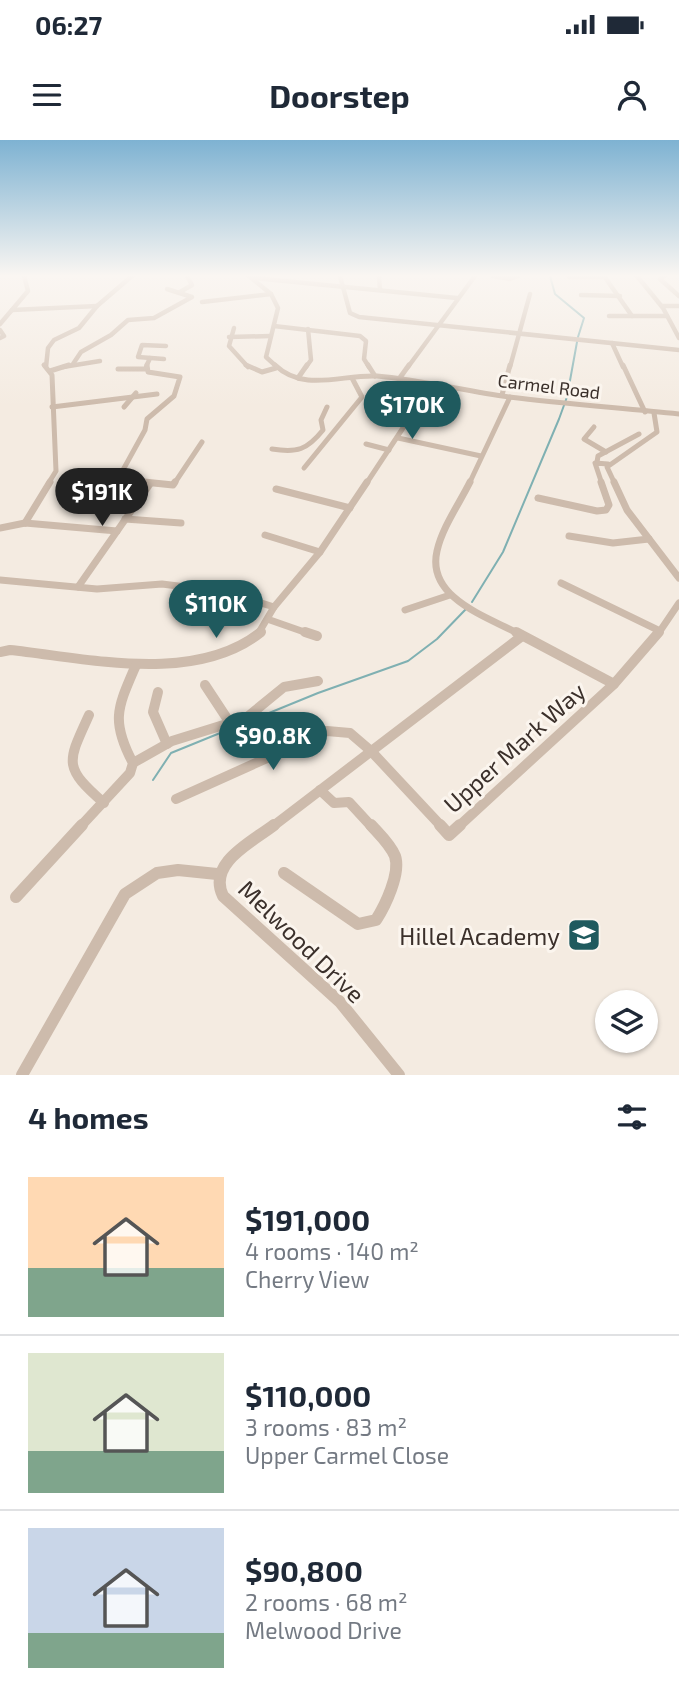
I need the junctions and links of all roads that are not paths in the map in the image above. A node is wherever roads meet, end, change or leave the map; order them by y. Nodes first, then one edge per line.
1 (86, 320) edge
2 (136, 320) edge
3 (275, 320) edge
4 (388, 320) edge
5 (440, 320) edge
6 (524, 320) edge
7 (667, 320) edge
8 (437, 324) junction
9 (274, 326) junction
10 (234, 328) dead end
11 (308, 329) junction
12 (0, 330) edge
13 (520, 334) junction
14 (229, 337) junction
15 (270, 337) junction
16 (0, 338) edge
17 (679, 338) edge
18 (612, 343) junction
19 (166, 346) dead end
20 (679, 350) edge
21 (150, 358) junction
22 (164, 359) dead end
23 (100, 361) dead end
24 (73, 363) junction
25 (276, 368) junction
26 (118, 369) dead end
27 (145, 369) junction
28 (50, 371) junction
29 (375, 376) junction
30 (298, 378) junction
31 (352, 378) junction
32 (399, 379) junction
33 (432, 384) junction
34 (136, 393) junction
35 (157, 394) dead end
36 (506, 396) junction
37 (52, 407) junction
38 (124, 407) dead end
39 (327, 407) dead end
40 (645, 412) junction
41 (654, 413) junction
42 (679, 414) edge
43 (594, 427) dead end
44 (639, 434) dead end
45 (398, 438) junction
46 (202, 442) dead end
47 (313, 442) junction
48 (323, 444) junction
49 (366, 444) dead end
50 (272, 449) dead end
51 (389, 450) junction
52 (606, 452) junction
53 (481, 456) junction
54 (597, 462) junction
55 (608, 464) junction
56 (304, 467) dead end
57 (149, 484) junction
58 (276, 489) dead end
59 (538, 498) dead end
60 (350, 508) junction
61 (125, 519) junction
62 (25, 523) junction
63 (181, 523) dead end
64 (0, 527) edge
65 (117, 531) junction
66 (265, 536) dead end
67 (569, 536) dead end
68 (649, 539) junction
69 (320, 552) junction
70 (679, 578) edge
71 (0, 580) edge
72 (561, 583) dead end
73 (78, 587) junction
74 (450, 595) junction
75 (679, 603) edge
76 (274, 607) junction
77 (405, 610) dead end
78 (271, 620) junction
79 (660, 631) junction
80 (317, 636) dead end
81 (522, 636) junction
82 (0, 653) edge
83 (136, 665) junction
84 (318, 681) dead end
85 (614, 684) junction
86 (205, 685) dead end
87 (158, 692) dead end
88 (89, 715) dead end
89 (230, 723) junction
90 (167, 744) junction
91 (371, 751) junction
92 (132, 763) junction
93 (320, 790) junction
94 (176, 799) dead end
95 (104, 803) junction
96 (284, 873) dead end
97 (217, 874) junction
98 (16, 897) dead end
99 (22, 1075) edge
100 (399, 1075) edge

1 - 28 street
2 - 24 street
3 - 9 street
4 - 8 street
5 - 8 street
6 - 13 street
7 - 17 street
8 - 13 street
8 - 32 street
9 - 11 street
9 - 15 street
10 - 14 street
11 - 29 street
11 - 30 street
12 - 16 street
13 - 18 street
13 - 36 street
14 - 15 street
14 - 25 street
15 - 25 street
18 - 20 street
18 - 40 street
19 - 21 street
21 - 22 street
21 - 27 street
23 - 24 street
24 - 28 street
25 - 30 street
26 - 27 street
27 - 57 street
28 - 37 street
29 - 31 street, Carmel Road
29 - 32 street, Carmel Road
30 - 31 street, Carmel Road
31 - 48 street
32 - 33 street, Carmel Road
33 - 36 street, Carmel Road
33 - 45 street
34 - 35 street
34 - 37 street
34 - 38 street
36 - 40 street, Carmel Road
36 - 53 street
37 - 62 street
39 - 47 street
40 - 41 street, Carmel Road
41 - 42 street, Carmel Road
41 - 55 street
43 - 52 street
44 - 52 street
45 - 51 street
45 - 53 street
46 - 57 street
47 - 48 street
47 - 50 street
48 - 56 street
49 - 51 street
51 - 60 street
52 - 54 street
53 - 74 street
54 - 55 street
54 - 59 street
55 - 68 street
57 - 61 street
58 - 60 street
60 - 69 street
61 - 63 street
61 - 65 street
62 - 64 street
62 - 65 street
65 - 73 street
66 - 69 street
67 - 68 street
68 - 70 street
69 - 76 street
71 - 73 street
72 - 79 street
73 - 76 street
74 - 77 street
74 - 81 street
75 - 79 street, Upper Mark Way
76 - 78 street
78 - 80 street
78 - 83 street
79 - 85 street, Upper Mark Way
81 - 85 street
81 - 91 street, Melwood Drive
82 - 83 street
83 - 92 street
84 - 89 street
85 - 91 street, Upper Mark Way
86 - 89 street
87 - 90 street
88 - 95 street
89 - 90 street
90 - 92 street
91 - 93 street, Melwood Drive
91 - 94 street
92 - 95 street
93 - 96 street
93 - 97 street, Melwood Drive
95 - 98 street
97 - 99 street
97 - 100 street, Melwood Drive

